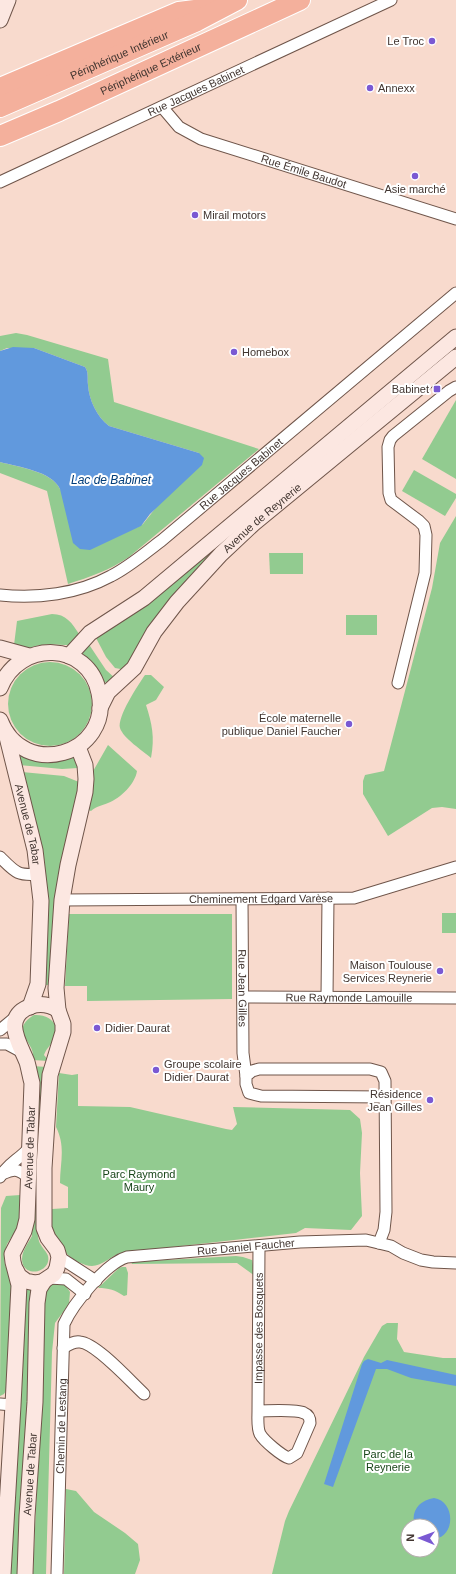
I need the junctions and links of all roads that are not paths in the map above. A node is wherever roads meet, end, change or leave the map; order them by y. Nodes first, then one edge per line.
1 (8, 0) edge
2 (300, 0) edge
3 (391, 0) edge
4 (229, 4) edge
5 (0, 20) edge
6 (0, 88) edge
7 (0, 107) edge
8 (162, 107) junction
9 (5, 135) edge
10 (0, 182) edge
11 (456, 219) edge
12 (456, 293) edge
13 (456, 337) edge
14 (456, 357) edge
15 (456, 387) edge
16 (0, 595) edge
17 (0, 648) edge
18 (29, 656) junction
19 (69, 656) junction
20 (398, 683) dead end
21 (0, 688) edge
22 (100, 708) junction
23 (3, 726) edge
24 (78, 747) junction
25 (0, 857) edge
26 (456, 867) edge
27 (39, 874) junction
28 (328, 898) junction
29 (242, 899) junction
30 (62, 900) junction
31 (243, 997) junction
32 (328, 997) junction
33 (456, 998) edge
34 (30, 1007) junction
35 (58, 1010) junction
36 (17, 1016) junction
37 (0, 1030) edge
38 (0, 1044) edge
39 (22, 1052) junction
40 (246, 1076) junction
41 (385, 1097) junction
42 (29, 1148) junction
43 (1, 1175) edge
44 (28, 1177) junction
45 (379, 1243) junction
46 (259, 1246) junction
47 (59, 1257) junction
48 (456, 1263) edge
49 (16, 1270) junction
50 (47, 1280) junction
51 (90, 1287) junction
52 (63, 1348) junction
53 (144, 1394) dead end
54 (7, 1404) edge
55 (258, 1411) junction
56 (3, 1574) edge
57 (26, 1574) edge
58 (57, 1574) edge

1 - 5 main road
2 - 9 highway, Périphérique Extérieur
3 - 8 street, Rue Jacques Babinet
4 - 6 highway
4 - 7 highway, Périphérique Intérieur
8 - 10 street, Rue Jacques Babinet
8 - 11 street, Rue Émile Baudot
12 - 16 street, Rue Jacques Babinet
13 - 19 main road, Avenue de Reynerie
14 - 22 main road, Avenue de Reynerie
15 - 20 street
17 - 18 main road
18 - 19 main road
18 - 21 main road
19 - 22 main road
22 - 24 main road
23 - 24 main road
23 - 27 main road, Avenue de Tabar
24 - 30 main road, Avenue de Tabar
25 - 27 street
26 - 28 street, Cheminement Edgard Varèse
27 - 34 main road, Avenue de Tabar
28 - 29 street, Cheminement Edgard Varèse
28 - 32 street
29 - 30 street, Cheminement Edgard Varèse
29 - 31 street, Rue Jean Gilles
30 - 35 main road, Avenue de Tabar
31 - 32 street, Rue Raymonde Lamouille
31 - 40 street, Rue Jean Gilles
32 - 33 street, Rue Raymonde Lamouille
34 - 35 main road
34 - 36 main road
35 - 47 main road, Avenue de Tabar
36 - 37 street
36 - 39 main road, Avenue de Tabar
38 - 39 street
39 - 42 main road, Avenue de Tabar
40 - 41 street, Rue Jean Gilles
40 - 41 street
41 - 45 street
42 - 43 street
42 - 44 main road, Avenue de Tabar
43 - 44 street
44 - 49 main road, Avenue de Tabar
45 - 46 street, Rue Daniel Faucher
45 - 48 street, Rue Daniel Faucher
46 - 51 street, Rue Daniel Faucher
46 - 55 street, Impasse des Bosquets
47 - 50 main road, Avenue de Tabar
47 - 51 street
49 - 50 main road
49 - 54 main road, Avenue de Tabar
50 - 51 street
50 - 57 main road, Avenue de Tabar
51 - 52 street, Chemin de Lestang
52 - 53 street
52 - 58 street, Chemin de Lestang
54 - 56 main road, Avenue de Tabar
55 - 55 street, Impasse des Bosquets

